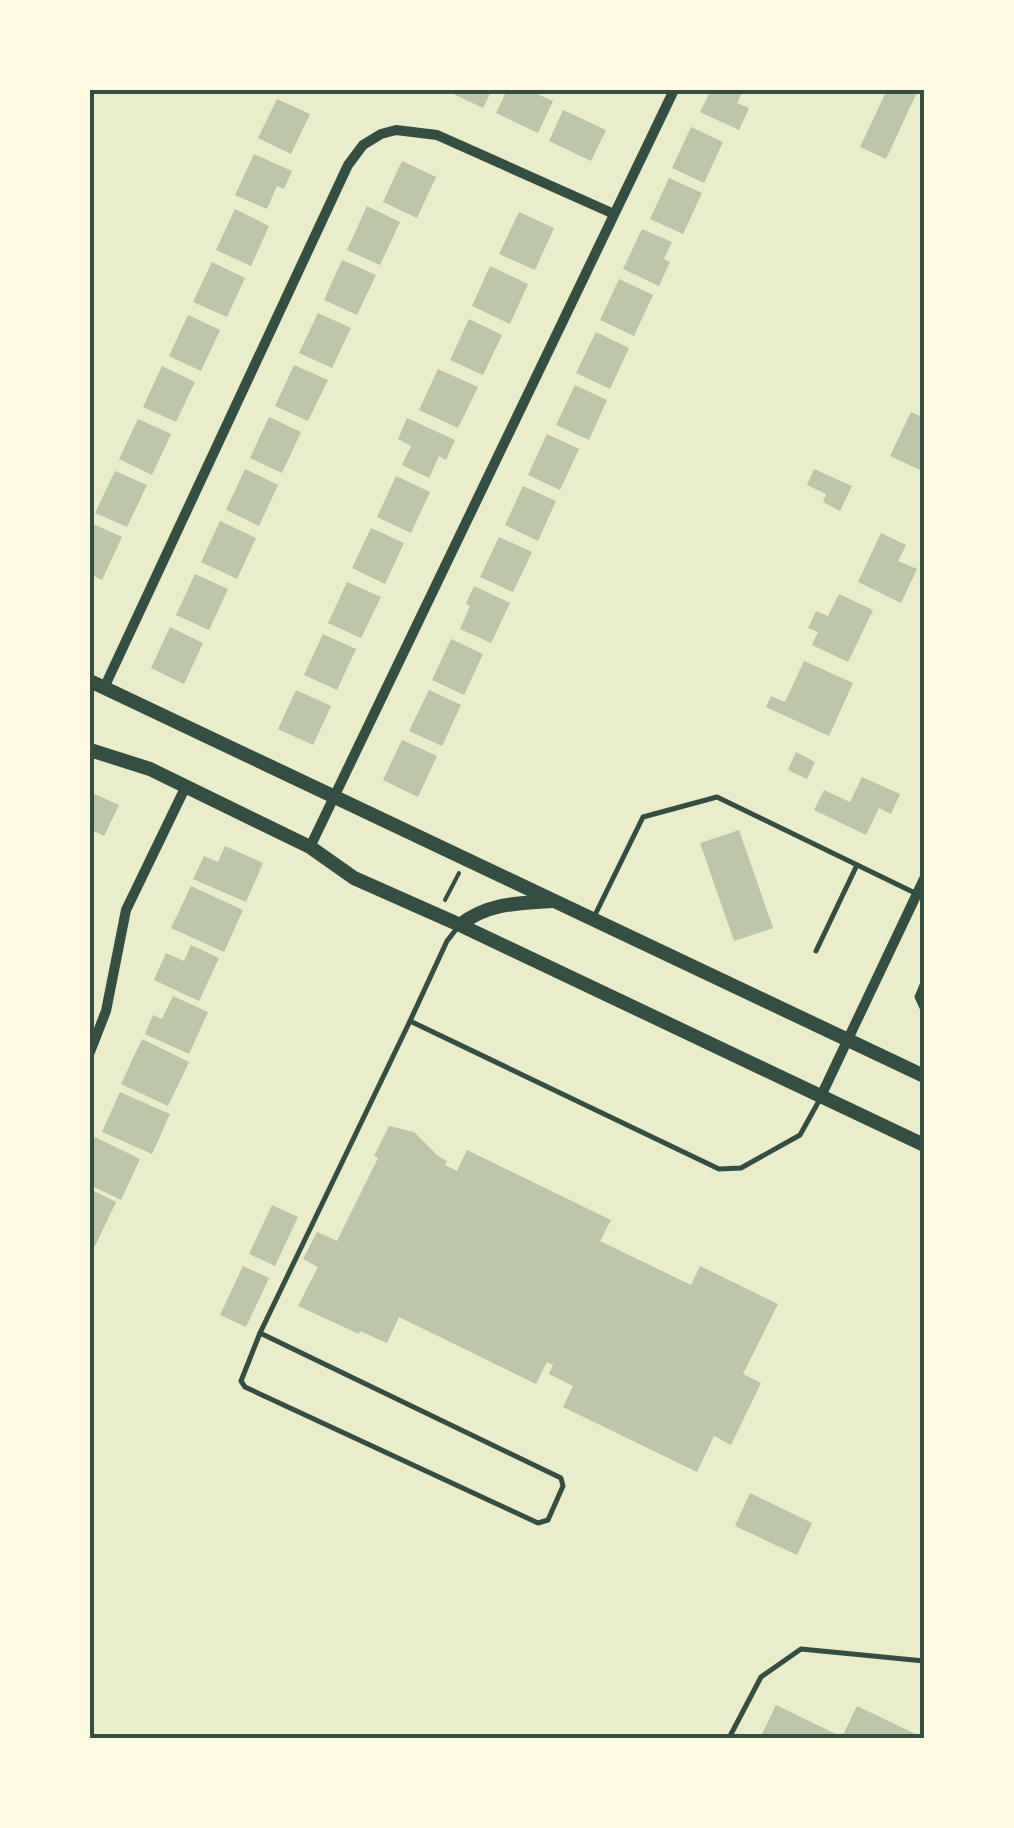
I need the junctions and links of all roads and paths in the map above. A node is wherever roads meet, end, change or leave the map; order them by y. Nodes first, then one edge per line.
1 (674, 90) edge
2 (614, 214) junction
3 (97, 684) edge
4 (90, 750) edge
5 (186, 786) junction
6 (335, 795) junction
7 (310, 847) junction
8 (857, 865) junction
9 (461, 868) dead end
10 (924, 879) edge
11 (917, 894) junction
12 (553, 901) junction
13 (444, 902) dead end
14 (593, 920) junction
15 (460, 924) junction
16 (816, 951) dead end
17 (924, 980) edge
18 (924, 1012) edge
19 (410, 1021) junction
20 (847, 1040) junction
21 (90, 1052) edge
22 (924, 1076) edge
23 (821, 1096) junction
24 (924, 1145) edge
25 (260, 1333) junction
26 (924, 1661) edge
27 (729, 1738) edge

1 - 2 street
2 - 3 street
2 - 6 street
3 - 6 main road
4 - 5 main road
5 - 7 main road
5 - 21 street
6 - 7 street
6 - 12 main road
7 - 15 main road
8 - 11 lane
8 - 14 lane
8 - 16 lane
9 - 13 path
10 - 11 street
11 - 20 street
12 - 14 main road
12 - 15 main road
14 - 20 main road
15 - 19 lane
15 - 23 main road
17 - 18 lane
19 - 23 lane
19 - 25 lane
20 - 22 main road
20 - 23 street
23 - 24 main road
25 - 25 lane
26 - 27 lane

